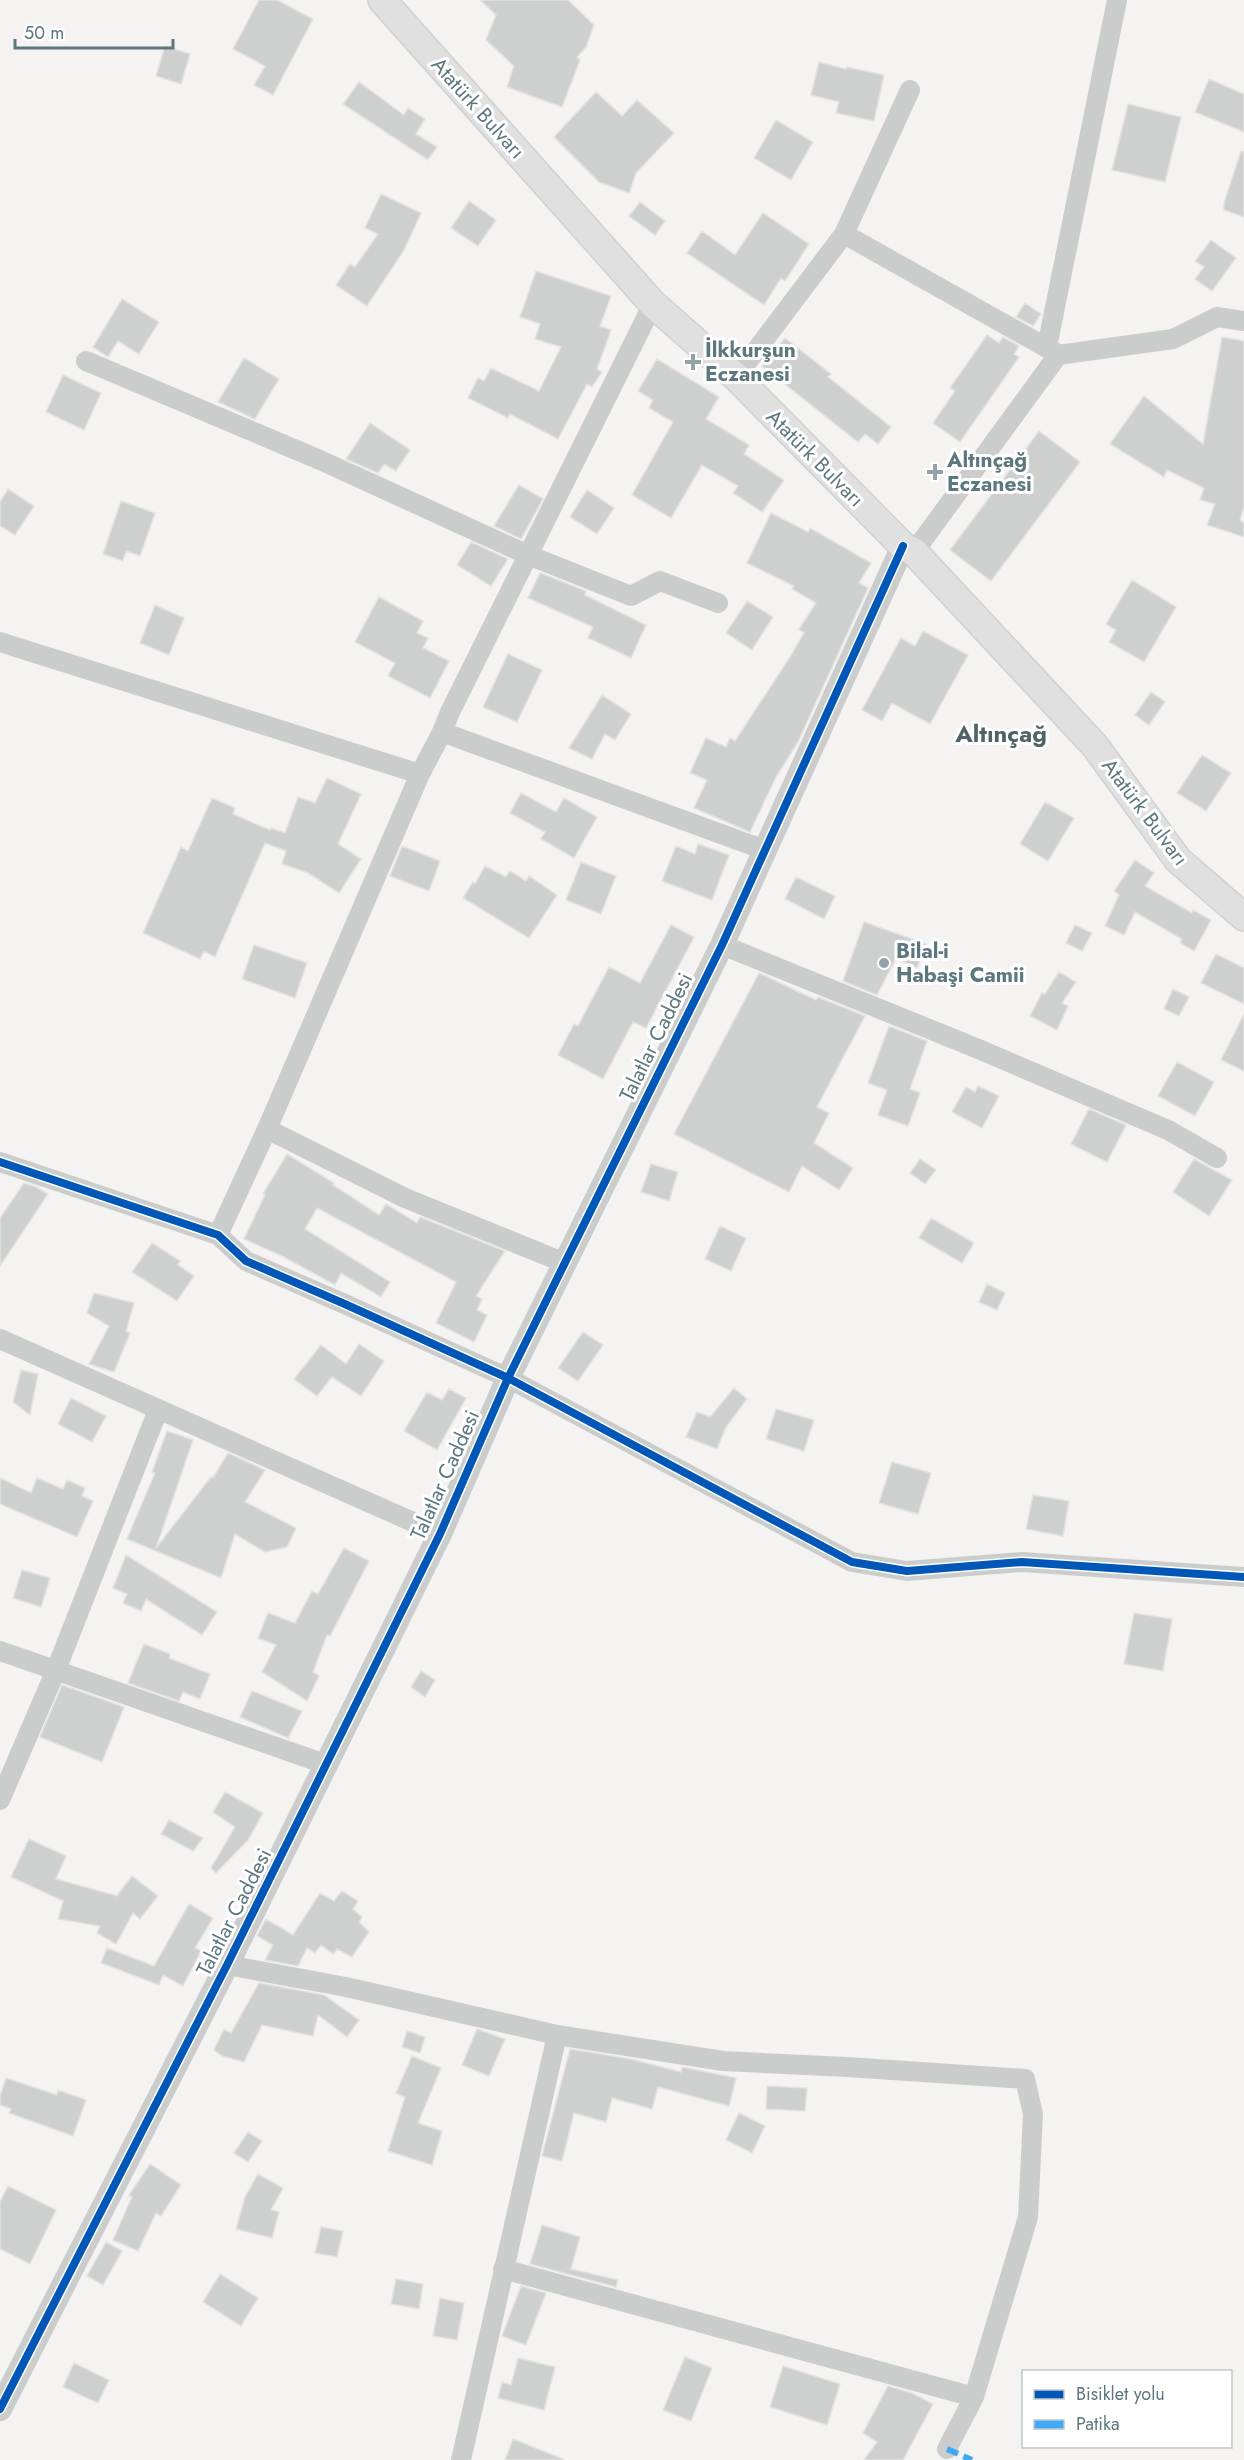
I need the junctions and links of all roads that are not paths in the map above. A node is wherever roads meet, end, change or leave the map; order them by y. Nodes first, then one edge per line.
1 (382, 0) edge
2 (1117, 0) edge
3 (910, 90) dead end
4 (844, 234) junction
5 (652, 304) junction
6 (1244, 321) edge
7 (1053, 351) junction
8 (86, 362) dead end
9 (736, 377) junction
10 (908, 549) junction
11 (528, 555) junction
12 (718, 603) dead end
13 (0, 642) edge
14 (442, 732) junction
15 (420, 774) junction
16 (765, 850) junction
17 (1244, 917) edge
18 (722, 945) junction
19 (267, 1129) junction
20 (1217, 1158) dead end
21 (0, 1162) edge
22 (218, 1235) junction
23 (564, 1263) junction
24 (0, 1339) edge
25 (508, 1378) junction
26 (158, 1410) junction
27 (440, 1534) junction
28 (1244, 1577) edge
29 (0, 1651) edge
30 (56, 1670) junction
31 (328, 1765) junction
32 (0, 1800) edge
33 (227, 1965) junction
34 (557, 2035) junction
35 (503, 2269) junction
36 (974, 2397) junction
37 (0, 2409) edge
38 (947, 2449) dead end
39 (461, 2460) edge

1 - 5 main road, Atatürk Bulvarı
2 - 7 street
3 - 4 street
4 - 7 street
4 - 9 street
5 - 9 main road, Atatürk Bulvarı
5 - 11 street
6 - 7 street
7 - 10 street
8 - 11 street
9 - 10 main road, Atatürk Bulvarı
10 - 16 street, Talatlar Caddesi
10 - 17 main road, Atatürk Bulvarı
11 - 12 street
11 - 14 street
13 - 15 street
14 - 15 street
14 - 16 street
15 - 19 street
16 - 18 street, Talatlar Caddesi
18 - 20 street
18 - 23 street, Talatlar Caddesi
19 - 22 street
19 - 23 street
21 - 22 street
22 - 25 street
23 - 25 street, Talatlar Caddesi
24 - 26 street
25 - 27 street, Talatlar Caddesi
25 - 28 street
26 - 27 street
26 - 30 street
27 - 31 street, Talatlar Caddesi
29 - 30 street
30 - 31 street
30 - 32 street
31 - 33 street, Talatlar Caddesi
33 - 34 street
33 - 37 street, Talatlar Caddesi
34 - 35 street
34 - 36 street
35 - 36 street
35 - 39 street
36 - 38 street

